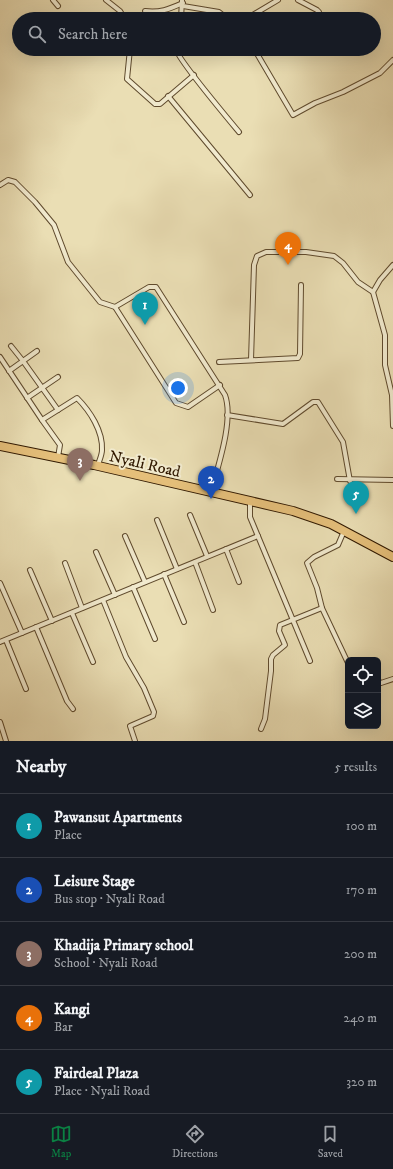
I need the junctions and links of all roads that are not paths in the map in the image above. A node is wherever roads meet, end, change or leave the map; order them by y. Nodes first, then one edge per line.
1 (54, 0) edge
2 (106, 0) edge
3 (278, 0) edge
4 (298, 0) edge
5 (182, 3) edge
6 (58, 6) dead end
7 (145, 11) dead end
8 (121, 12) edge
9 (151, 12) edge
10 (161, 12) edge
11 (219, 12) edge
12 (258, 12) edge
13 (319, 12) edge
14 (129, 56) edge
15 (178, 56) edge
16 (259, 56) edge
17 (393, 60) edge
18 (194, 75) junction
19 (168, 96) junction
20 (239, 132) dead end
21 (0, 185) edge
22 (250, 195) dead end
23 (393, 265) edge
24 (301, 285) dead end
25 (372, 292) junction
26 (115, 307) junction
27 (11, 346) dead end
28 (37, 351) dead end
29 (0, 357) edge
30 (251, 360) junction
31 (23, 361) junction
32 (219, 362) dead end
33 (9, 371) junction
34 (58, 377) dead end
35 (220, 386) junction
36 (42, 388) junction
37 (392, 395) edge
38 (27, 398) junction
39 (58, 410) junction
40 (227, 415) junction
41 (42, 420) junction
42 (393, 426) edge
43 (0, 446) edge
44 (58, 457) junction
45 (98, 466) junction
46 (338, 479) dead end
47 (393, 480) edge
48 (350, 481) junction
49 (211, 492) junction
50 (250, 501) junction
51 (190, 515) dead end
52 (157, 520) dead end
53 (344, 531) junction
54 (125, 536) dead end
55 (258, 536) junction
56 (226, 549) junction
57 (96, 552) dead end
58 (208, 556) junction
59 (393, 557) edge
60 (195, 562) junction
61 (65, 563) dead end
62 (177, 569) junction
63 (30, 570) dead end
64 (164, 574) junction
65 (145, 582) junction
66 (239, 582) dead end
67 (0, 583) edge
68 (134, 587) junction
69 (115, 595) junction
70 (103, 600) junction
71 (82, 608) junction
72 (322, 608) junction
73 (213, 610) dead end
74 (72, 613) junction
75 (292, 618) junction
76 (52, 621) junction
77 (184, 622) dead end
78 (36, 627) junction
79 (22, 633) junction
80 (155, 639) dead end
81 (6, 640) junction
82 (0, 642) edge
83 (345, 657) edge
84 (93, 662) dead end
85 (310, 662) dead end
86 (393, 679) edge
87 (381, 683) edge
88 (26, 689) dead end
89 (73, 709) dead end
90 (0, 722) edge
91 (261, 729) dead end
92 (6, 741) edge
93 (135, 741) edge

1 - 6 street
2 - 8 street
3 - 12 street
4 - 13 street
5 - 10 street
5 - 11 street
7 - 9 street
14 - 19 street
15 - 18 street
16 - 17 street
18 - 19 street
18 - 20 street
19 - 22 street
21 - 26 street
23 - 25 street
24 - 30 street
25 - 30 street
25 - 37 street
26 - 35 street
26 - 35 street
27 - 31 street
28 - 31 street
29 - 33 street
30 - 32 street
31 - 33 street
31 - 36 street
33 - 38 street
34 - 36 street
35 - 40 street
36 - 38 street
36 - 39 street
37 - 42 street
38 - 41 street
39 - 41 street
39 - 45 street
40 - 48 street
40 - 49 street
41 - 44 street
43 - 44 highway, Nyali Road
44 - 45 highway, Nyali Road
45 - 49 highway, Nyali Road
46 - 48 street
47 - 48 street
49 - 50 highway, Nyali Road
50 - 53 highway, Nyali Road
50 - 55 street
51 - 58 street
52 - 62 street
53 - 59 highway, Nyali Road
53 - 72 street
54 - 65 street
55 - 56 street
55 - 75 street
56 - 58 street
56 - 66 street
57 - 69 street
58 - 60 street
60 - 62 street
60 - 73 street
61 - 71 street
62 - 64 street
63 - 76 street
64 - 65 street
64 - 77 street
65 - 68 street
67 - 79 street
68 - 69 street
68 - 80 street
69 - 70 street
70 - 71 street
70 - 93 street
71 - 74 street
72 - 75 street
72 - 83 street
74 - 76 street
74 - 84 street
75 - 85 street
75 - 91 street
76 - 78 street
78 - 79 street
78 - 89 street
79 - 81 street
81 - 82 street
81 - 88 street
86 - 87 street
90 - 92 street

